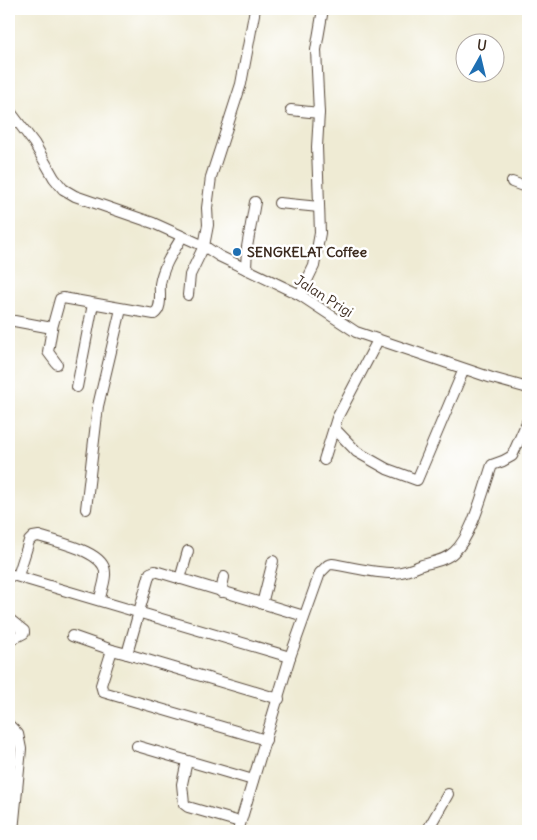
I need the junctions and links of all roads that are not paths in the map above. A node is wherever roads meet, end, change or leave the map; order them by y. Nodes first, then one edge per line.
1 (255, 9) edge
2 (323, 9) edge
3 (9, 110) edge
4 (291, 110) dead end
5 (319, 112) junction
6 (512, 182) dead end
7 (528, 188) edge
8 (254, 202) dead end
9 (279, 203) dead end
10 (319, 207) junction
11 (182, 237) junction
12 (204, 246) junction
13 (246, 268) junction
14 (188, 294) dead end
15 (300, 295) junction
16 (93, 304) junction
17 (121, 309) junction
18 (9, 320) edge
19 (52, 328) junction
20 (378, 340) junction
21 (57, 364) dead end
22 (464, 369) junction
23 (77, 386) dead end
24 (528, 388) edge
25 (528, 420) edge
26 (334, 428) junction
27 (324, 460) dead end
28 (86, 509) dead end
29 (188, 550) dead end
30 (273, 561) dead end
31 (13, 575) edge
32 (224, 577) dead end
33 (180, 579) junction
34 (221, 592) junction
35 (100, 600) junction
36 (262, 604) junction
37 (138, 613) junction
38 (304, 616) junction
39 (9, 619) edge
40 (72, 636) dead end
41 (9, 641) edge
42 (112, 650) junction
43 (127, 654) junction
44 (290, 657) junction
45 (279, 699) junction
46 (9, 725) edge
47 (266, 740) junction
48 (137, 746) dead end
49 (187, 761) junction
50 (253, 780) junction
51 (448, 794) dead end
52 (239, 827) edge
53 (13, 831) edge
54 (427, 831) edge

1 - 12 street
2 - 5 street
3 - 11 street, Jalan Prigi
4 - 5 street
5 - 10 street
6 - 7 street
8 - 13 street
9 - 10 street
10 - 15 street
11 - 12 street, Jalan Prigi
11 - 17 street
12 - 13 street, Jalan Prigi
12 - 14 street
13 - 15 street, Jalan Prigi
15 - 20 street, Jalan Prigi
16 - 17 street
16 - 19 street
16 - 23 street
17 - 28 street
18 - 19 street
19 - 21 street
20 - 22 street, Jalan Prigi
20 - 26 street
22 - 24 street, Jalan Prigi
22 - 26 street
25 - 38 street
26 - 27 street
29 - 33 street
30 - 36 street
31 - 35 street
31 - 35 street
32 - 34 street
33 - 34 street
33 - 37 street
34 - 36 street
35 - 37 street
36 - 38 street
37 - 43 street
37 - 44 street
38 - 44 street
39 - 41 street
40 - 42 street
42 - 43 street
42 - 47 street
43 - 45 street
44 - 45 street
45 - 47 street
46 - 53 street
47 - 50 street
48 - 49 street
49 - 50 street
49 - 52 street
50 - 52 street
51 - 54 street

